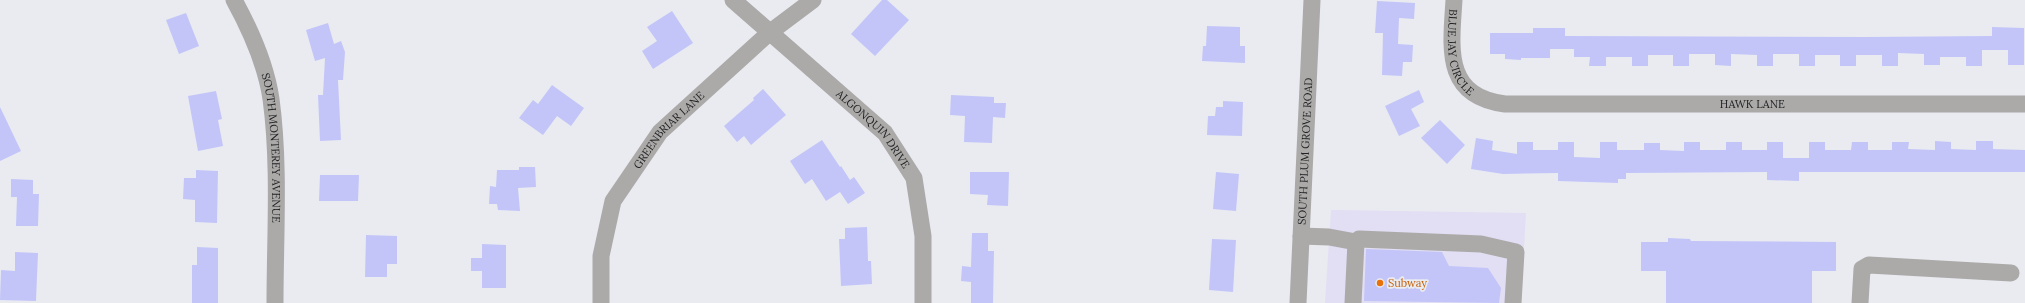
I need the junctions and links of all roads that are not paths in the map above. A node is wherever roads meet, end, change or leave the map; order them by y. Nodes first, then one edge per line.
1 (234, 0) edge
2 (733, 0) edge
3 (813, 0) edge
4 (1312, 0) edge
5 (1454, 0) edge
6 (769, 33) junction
7 (1480, 99) joint
8 (2025, 104) edge
9 (1301, 236) junction
10 (1356, 242) junction
11 (2011, 273) dead end
12 (275, 303) edge
13 (601, 303) edge
14 (923, 303) edge
15 (1298, 303) edge
16 (1353, 303) edge
17 (1513, 303) edge
18 (1860, 303) edge

1 - 12 street, SOUTH MONTEREY AVENUE
2 - 6 street, ALGONQUIN DRIVE
3 - 6 street, GREENBRIAR LANE
4 - 9 street, SOUTH PLUM GROVE ROAD
5 - 7 street, BLUE JAY CIRCLE
6 - 13 street, GREENBRIAR LANE
6 - 14 street, ALGONQUIN DRIVE
7 - 8 street, HAWK LANE
9 - 10 street
9 - 15 street, SOUTH PLUM GROVE ROAD
10 - 16 street
10 - 17 street
11 - 18 street

